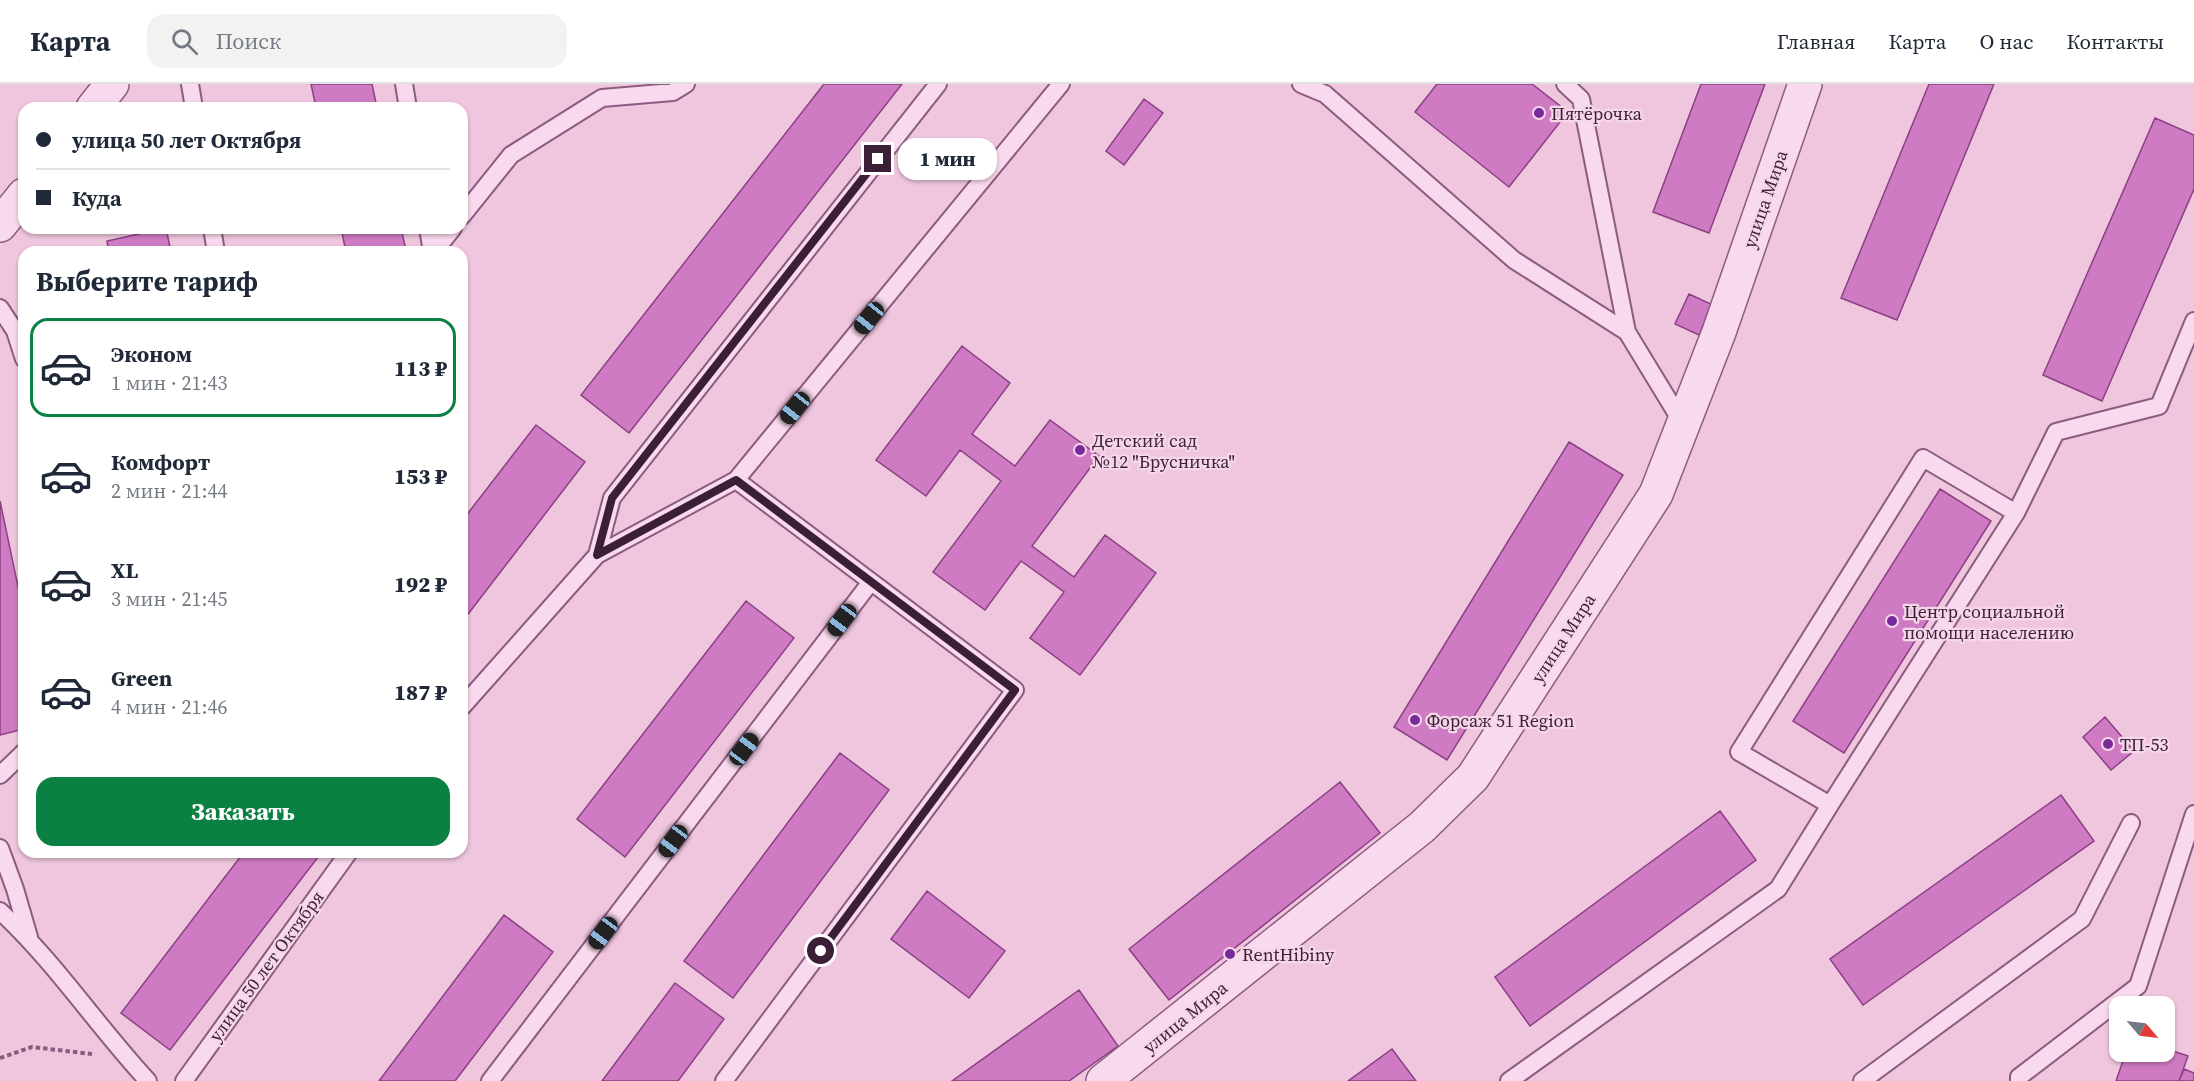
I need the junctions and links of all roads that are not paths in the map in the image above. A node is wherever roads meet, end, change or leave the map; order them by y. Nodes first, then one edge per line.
1 (112, 84) edge
2 (190, 84) edge
3 (404, 84) edge
4 (686, 84) edge
5 (938, 84) edge
6 (1060, 84) edge
7 (1301, 84) edge
8 (1564, 84) edge
9 (1805, 84) edge
10 (1328, 89) edge
11 (601, 91) edge
12 (98, 102) edge
13 (193, 102) edge
14 (407, 102) edge
15 (18, 202) edge
16 (468, 209) edge
17 (0, 225) edge
18 (448, 234) edge
19 (438, 246) edge
20 (0, 308) edge
21 (2194, 321) edge
22 (1627, 332) junction
23 (18, 340) edge
24 (1683, 424) junction
25 (736, 480) junction
26 (2016, 513) junction
27 (597, 555) junction
28 (870, 583) junction
29 (468, 700) edge
30 (18, 758) edge
31 (0, 775) edge
32 (1830, 805) junction
33 (2194, 814) edge
34 (2131, 823) dead end
35 (0, 848) edge
36 (345, 858) edge
37 (0, 911) edge
38 (29, 938) junction
39 (148, 1081) edge
40 (183, 1081) edge
41 (490, 1081) edge
42 (724, 1081) edge
43 (1103, 1081) edge
44 (1509, 1081) edge
45 (1862, 1081) edge
46 (2019, 1081) edge

1 - 12 street
2 - 13 lane
3 - 14 lane
4 - 11 lane
5 - 27 lane
6 - 25 lane
7 - 10 lane
8 - 22 lane
9 - 24 street, улица Мира
10 - 22 lane
11 - 16 lane
15 - 17 street
18 - 19 lane
20 - 23 lane
21 - 26 lane
22 - 24 lane
24 - 43 street, улица Мира
25 - 27 lane
25 - 28 lane
26 - 32 lane
26 - 32 lane
27 - 29 lane
28 - 41 lane
28 - 42 lane
30 - 31 lane
32 - 44 lane
33 - 46 lane
34 - 45 lane
35 - 38 lane
36 - 40 lane, улица 50 лет Октября
37 - 38 lane
38 - 39 lane

